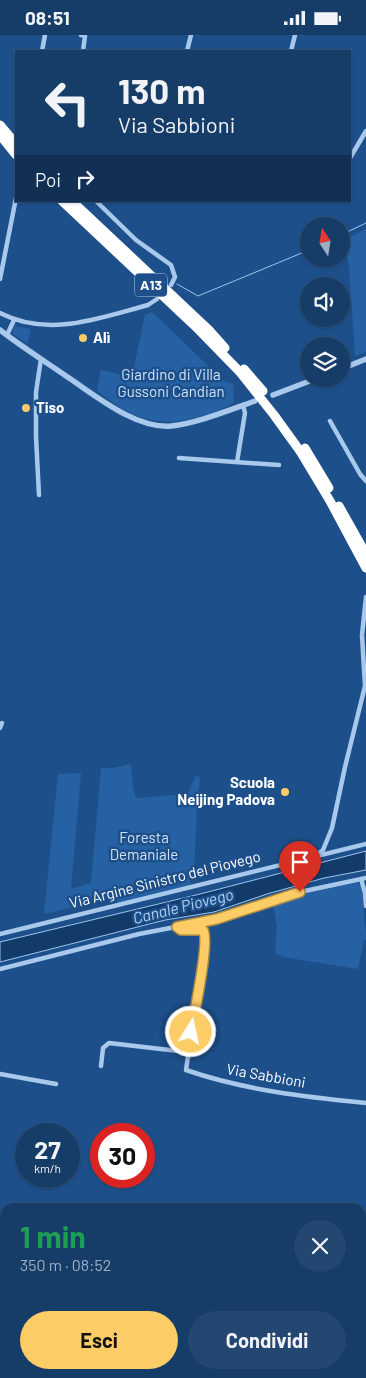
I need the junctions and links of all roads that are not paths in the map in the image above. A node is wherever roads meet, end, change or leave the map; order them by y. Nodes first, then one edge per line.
1 (45, 35) edge
2 (81, 35) edge
3 (191, 35) edge
4 (296, 35) edge
5 (42, 50) edge
6 (83, 50) edge
7 (187, 50) edge
8 (292, 50) edge
9 (0, 125) edge
10 (366, 131) edge
11 (0, 135) edge
12 (15, 143) edge
13 (15, 154) edge
14 (351, 156) edge
15 (15, 202) edge
16 (63, 202) edge
17 (73, 202) edge
18 (97, 202) edge
19 (0, 279) edge
20 (171, 285) dead end
21 (157, 299) dead end
22 (0, 313) edge
23 (14, 320) junction
24 (0, 330) edge
25 (7, 335) junction
26 (40, 359) junction
27 (366, 359) edge
28 (350, 365) edge
29 (241, 370) junction
30 (300, 385) edge
31 (273, 395) dead end
32 (255, 401) dead end
33 (244, 405) junction
34 (330, 421) dead end
35 (302, 449) junction
36 (179, 458) dead end
37 (237, 462) junction
38 (279, 465) dead end
39 (366, 481) edge
40 (39, 495) dead end
41 (366, 554) edge
42 (366, 568) edge
43 (366, 597) edge
44 (366, 844) edge
45 (312, 857) junction
46 (364, 879) edge
47 (366, 906) edge
48 (177, 927) junction
49 (0, 934) edge
50 (0, 969) edge
51 (187, 1052) junction
52 (101, 1066) dead end
53 (0, 1074) edge
54 (56, 1085) dead end
55 (366, 1103) edge

1 - 5 street
2 - 6 street
3 - 7 street
4 - 8 street
9 - 12 highway
10 - 14 street
11 - 13 highway
15 - 19 street
16 - 29 highway, A13
17 - 29 highway, A13
18 - 20 street
21 - 23 street
22 - 23 street
23 - 25 street
24 - 25 street
25 - 26 street
26 - 33 street
26 - 40 street
27 - 28 street
29 - 35 highway, A13, bridge
30 - 31 street
32 - 33 street
33 - 37 street
34 - 39 street
35 - 41 highway, A13
35 - 42 highway, A13
36 - 37 street
37 - 38 street
43 - 45 street
44 - 45 street, Via Argine Sinistro del Piovego
45 - 49 street, Via Argine Sinistro del Piovego
46 - 47 street
46 - 48 street
48 - 50 street
48 - 51 street, Via Sabbioni
51 - 52 street
51 - 55 street, Via Sabbioni
53 - 54 street

